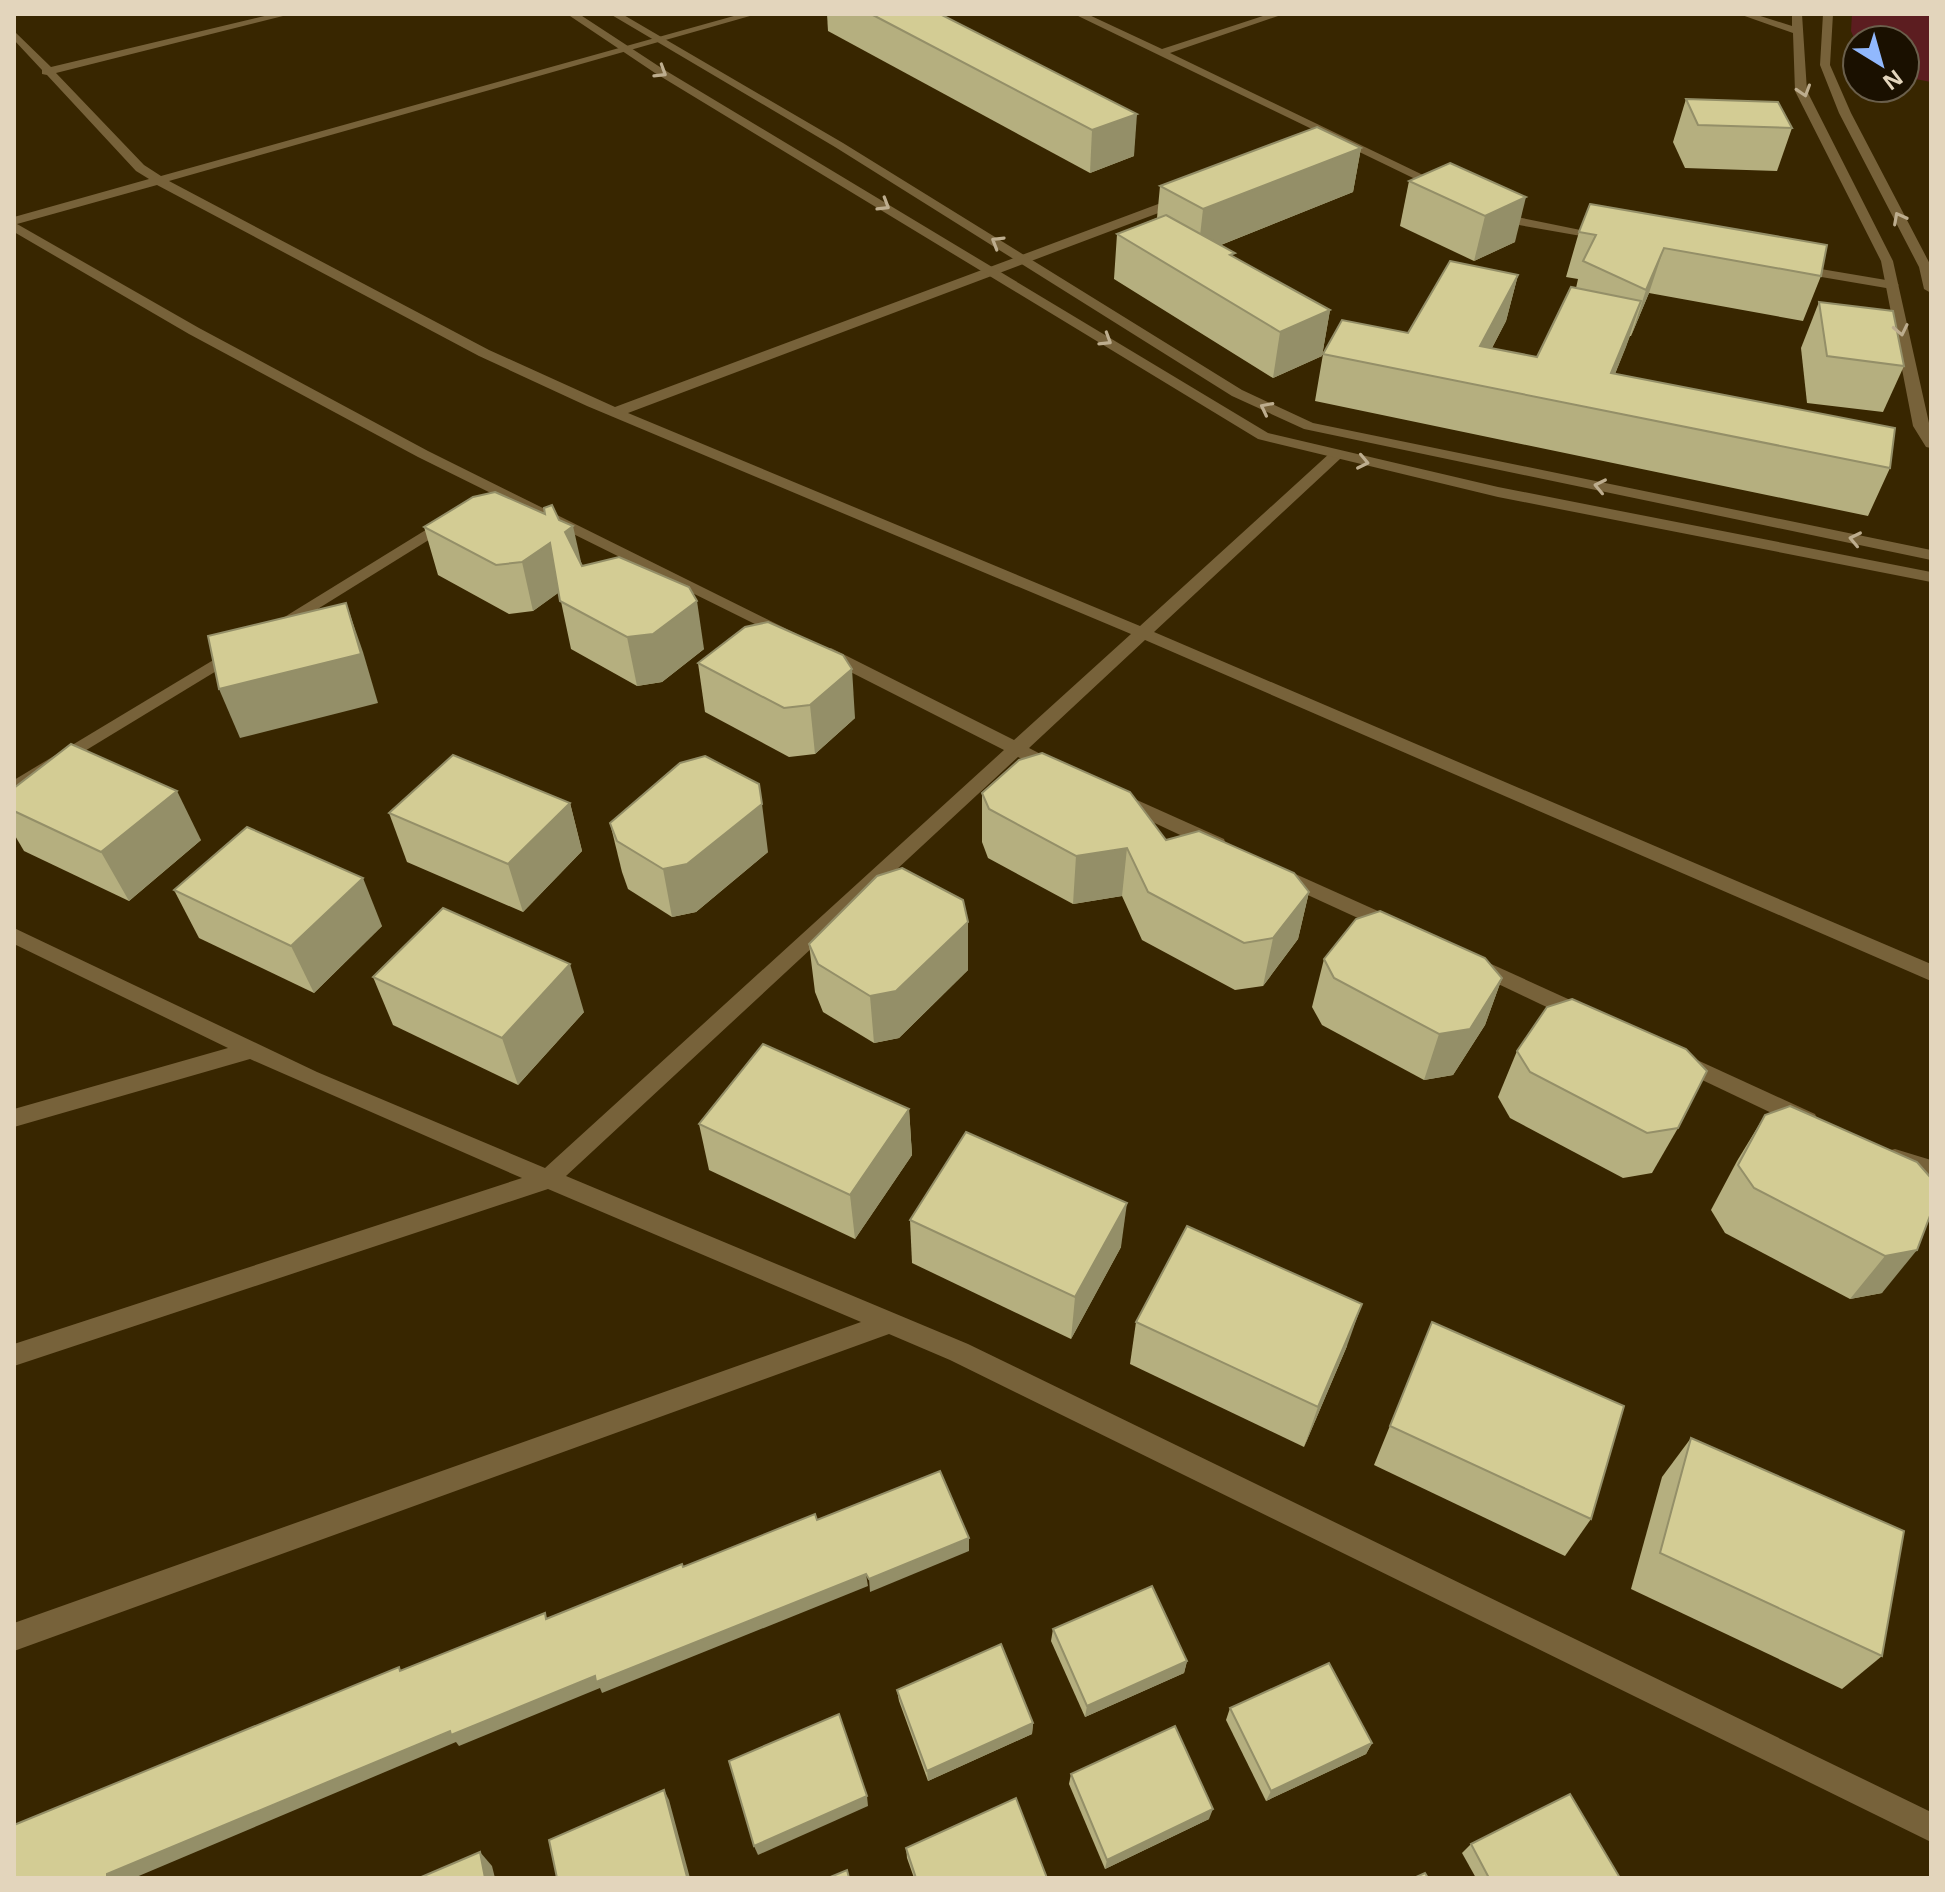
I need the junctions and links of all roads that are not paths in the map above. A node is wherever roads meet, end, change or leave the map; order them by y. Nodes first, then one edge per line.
1 (286, 14) edge
2 (572, 14) edge
3 (615, 14) edge
4 (752, 14) edge
5 (1079, 14) edge
6 (1279, 14) edge
7 (1744, 14) edge
8 (1797, 14) edge
9 (1828, 14) edge
10 (1797, 31) junction
11 (14, 34) edge
12 (659, 40) junction
13 (624, 48) junction
14 (1161, 53) junction
15 (46, 72) junction
16 (1338, 138) junction
17 (1324, 143) edge
18 (159, 180) junction
19 (1458, 195) edge
20 (1193, 196) edge
21 (1483, 206) edge
22 (14, 221) edge
23 (14, 227) edge
24 (1622, 239) edge
25 (1028, 261) junction
26 (1787, 267) edge
27 (995, 272) junction
28 (1892, 285) junction
29 (1931, 289) edge
30 (616, 412) junction
31 (1931, 444) edge
32 (1335, 456) junction
33 (484, 499) junction
34 (1931, 555) edge
35 (1931, 577) edge
36 (1145, 635) junction
37 (1017, 751) junction
38 (1075, 778) edge
39 (14, 788) edge
40 (1103, 791) edge
41 (1233, 852) edge
42 (1262, 865) edge
43 (1405, 932) edge
44 (16, 937) edge
45 (1463, 959) edge
46 (1931, 973) edge
47 (1607, 1026) edge
48 (251, 1050) junction
49 (1664, 1053) edge
50 (14, 1118) edge
51 (1823, 1127) edge
52 (1880, 1154) edge
53 (1931, 1169) edge
54 (548, 1179) junction
55 (888, 1323) junction
56 (14, 1355) edge
57 (14, 1637) edge
58 (1931, 1827) edge

1 - 15 street
2 - 13 street
3 - 12 street
4 - 12 street
5 - 14 street
6 - 14 street
7 - 10 street
8 - 10 street
29 -> 9 street
10 -> 28 street
11 - 15 street
12 - 13 street
25 -> 12 street
13 - 18 street
13 -> 27 street
14 - 16 street
15 - 18 street
16 - 17 street
16 - 19 street
18 - 22 street
18 - 30 street
20 - 25 street
21 - 24 street
23 - 33 street
25 - 27 street
34 -> 25 street
26 - 28 street
27 - 30 street
27 -> 32 street
28 -> 31 street
30 - 36 street
32 -> 35 street
32 - 36 street
33 - 37 street
33 - 39 street
36 - 37 street
36 - 46 street
37 - 38 street
37 - 54 street
40 - 41 street
42 - 43 street
44 - 48 street
45 - 47 street
48 - 50 street
48 - 54 street
49 - 51 street
52 - 53 street
54 - 55 street
54 - 56 street
55 - 57 street
55 - 58 street

